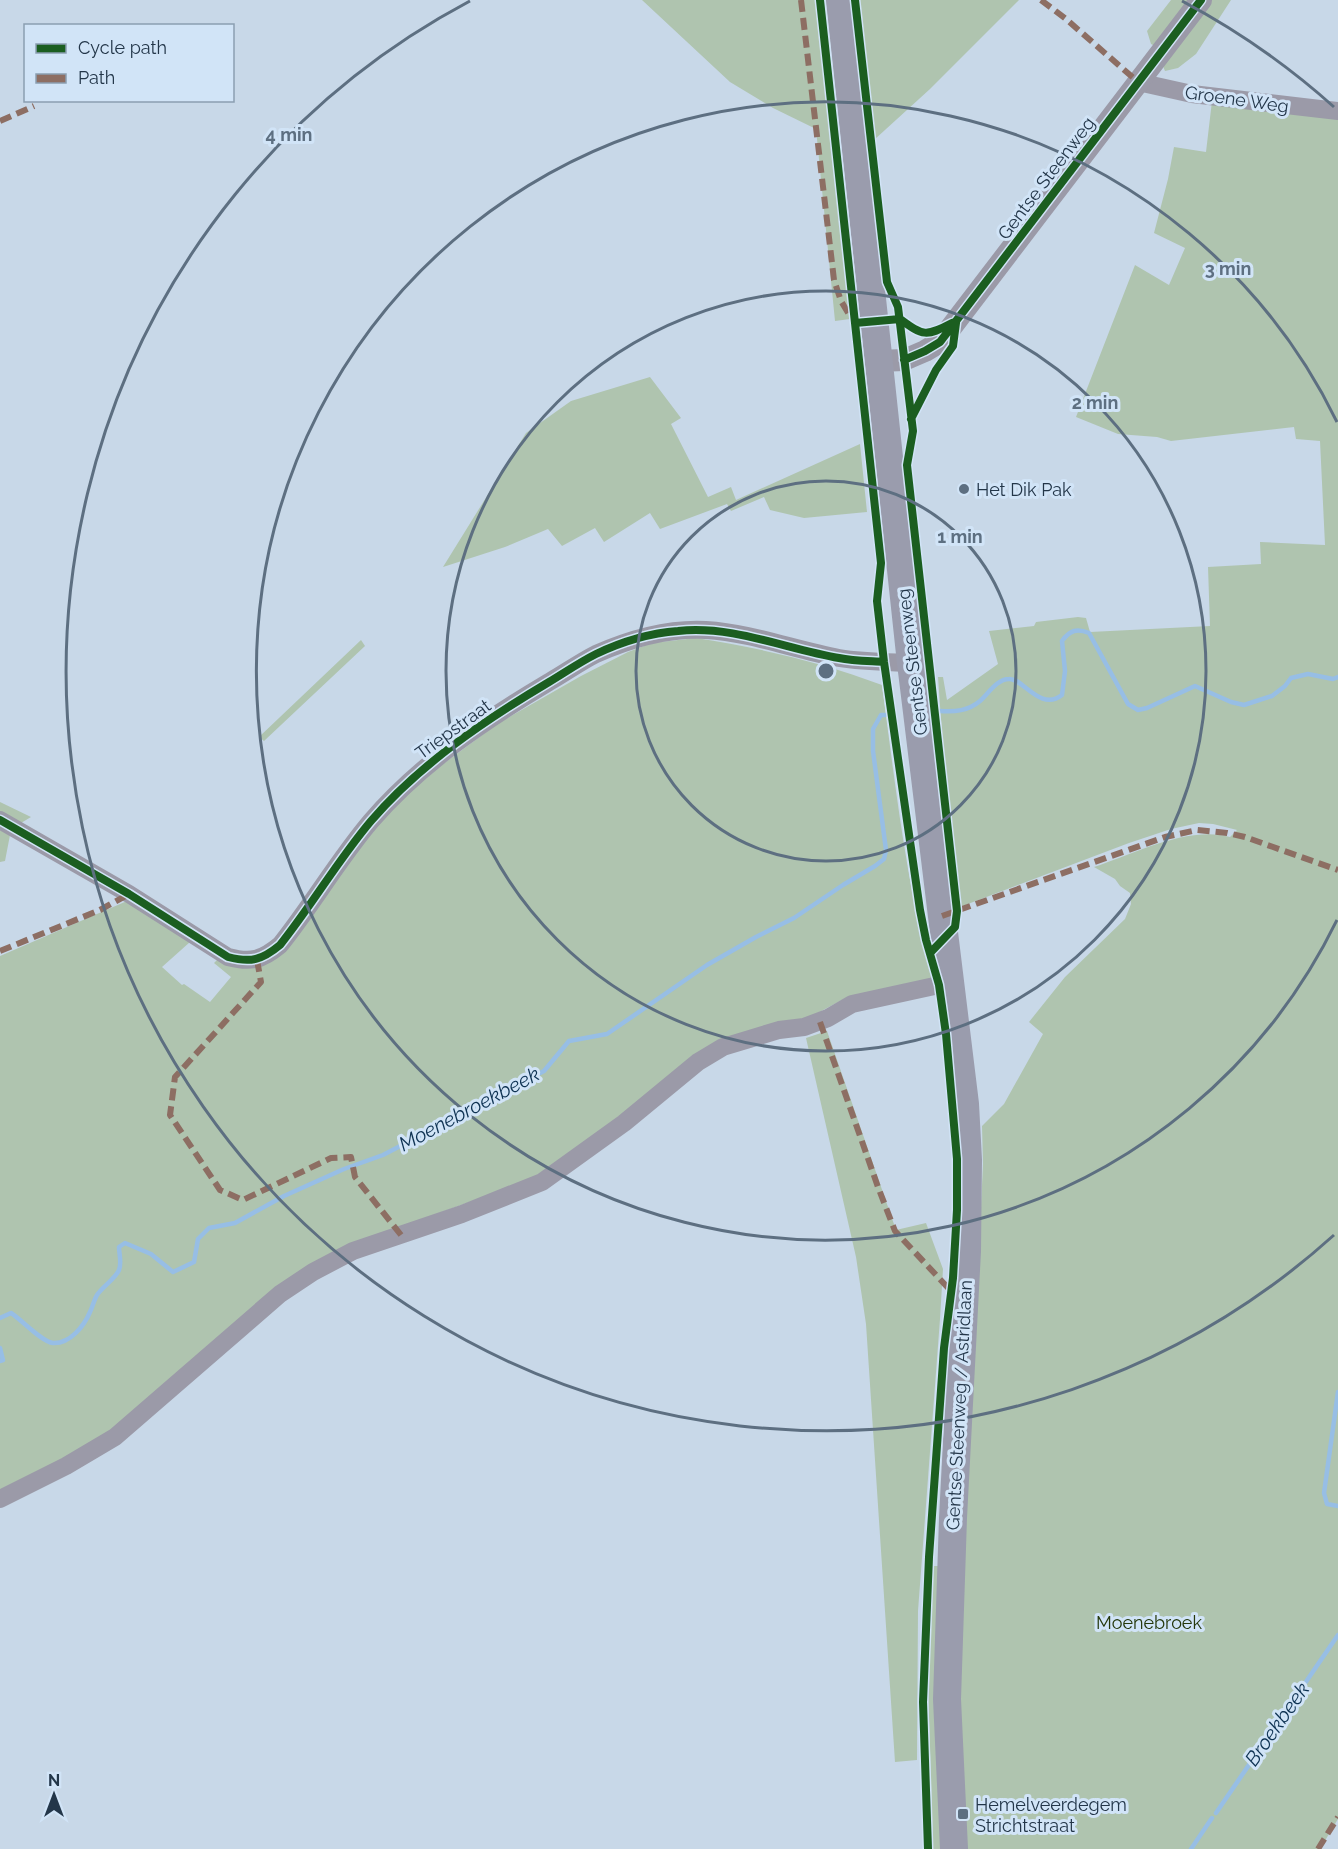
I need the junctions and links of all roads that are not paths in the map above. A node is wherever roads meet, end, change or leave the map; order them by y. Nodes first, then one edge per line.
1 (840, 0) edge
2 (1201, 0) edge
3 (1137, 82) junction
4 (1338, 111) edge
5 (878, 361) junction
6 (911, 663) junction
7 (0, 820) edge
8 (949, 973) junction
9 (0, 1499) edge
10 (954, 1849) edge

1 - 5 main road, Gentse Steenweg
2 - 3 street, Gentse Steenweg
3 - 4 street, Groene Weg
3 - 5 street, Gentse Steenweg
5 - 6 main road, Gentse Steenweg
6 - 7 street, Triepstraat
6 - 8 main road, Gentse Steenweg
8 - 9 street
8 - 10 main road, Gentse Steenweg / Astridlaan

